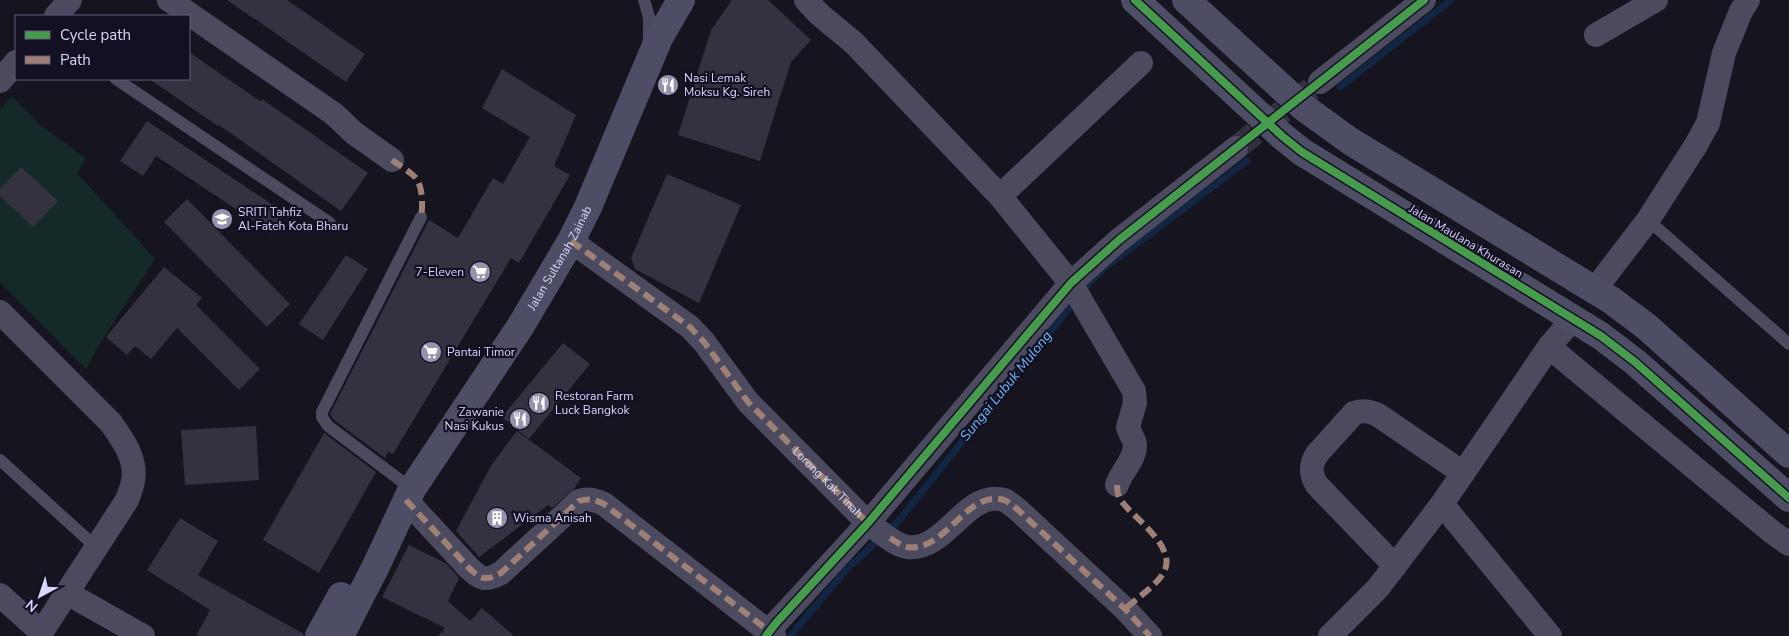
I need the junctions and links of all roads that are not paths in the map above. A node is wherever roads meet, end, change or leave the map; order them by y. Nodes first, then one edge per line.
1 (70, 0) edge
2 (169, 0) edge
3 (644, 0) edge
4 (681, 0) edge
5 (806, 0) edge
6 (1134, 0) edge
7 (1186, 0) edge
8 (1424, 0) edge
9 (1656, 0) edge
10 (1748, 0) edge
11 (57, 15) edge
12 (1596, 35) dead end
13 (15, 63) edge
14 (1141, 63) dead end
15 (648, 65) junction
16 (117, 80) edge
17 (0, 81) edge
18 (1320, 82) tunnel mouth
19 (1236, 148) tunnel mouth
20 (392, 160) dead end
21 (1000, 196) junction
22 (421, 217) dead end
23 (1648, 220) junction
24 (330, 223) dead end
25 (570, 240) junction
26 (1071, 284) junction
27 (1600, 284) tunnel mouth
28 (0, 312) edge
29 (1565, 328) tunnel mouth
30 (1789, 344) edge
31 (1549, 347) junction
32 (1789, 454) edge
33 (0, 460) edge
34 (1463, 473) junction
35 (1117, 485) dead end
36 (409, 494) junction
37 (1789, 498) edge
38 (1442, 504) junction
39 (868, 523) junction
40 (1789, 544) edge
41 (97, 548) junction
42 (1395, 566) junction
43 (67, 593) junction
44 (0, 595) edge
45 (40, 634) edge
46 (770, 634) edge
47 (143, 636) edge
48 (319, 636) edge
49 (340, 636) edge
50 (1150, 636) edge
51 (1330, 636) edge
52 (1550, 636) edge

1 - 11 street
2 - 20 street
3 - 15 lane
4 - 15 street, Jalan Sultanah Zainab
5 - 21 street
6 - 37 street, Jalan Maulana Khurasan
7 - 32 street, Jalan Maulana Khurasan
8 - 18 street
9 - 12 street
10 - 23 street
13 - 17 street
14 - 21 street
15 - 25 street, Jalan Sultanah Zainab
16 - 24 lane
19 - 26 street
21 - 26 street
22 - 36 lane
23 - 27 street
23 - 30 lane
25 - 36 street, Jalan Sultanah Zainab
25 - 39 street, Lorong Kak Tinah
26 - 35 street
26 - 39 street
28 - 41 street
29 - 31 street
31 - 34 street
31 - 40 street
33 - 41 lane
34 - 38 street
34 - 42 street
36 - 46 street
36 - 48 street, Jalan Sultanah Zainab
36 - 49 street, Jalan Sultanah Zainab
38 - 42 street
38 - 52 street
39 - 46 street
39 - 50 street, Lorong Kak Tinah
41 - 43 street
42 - 51 street
43 - 45 street
43 - 47 street
44 - 45 street

